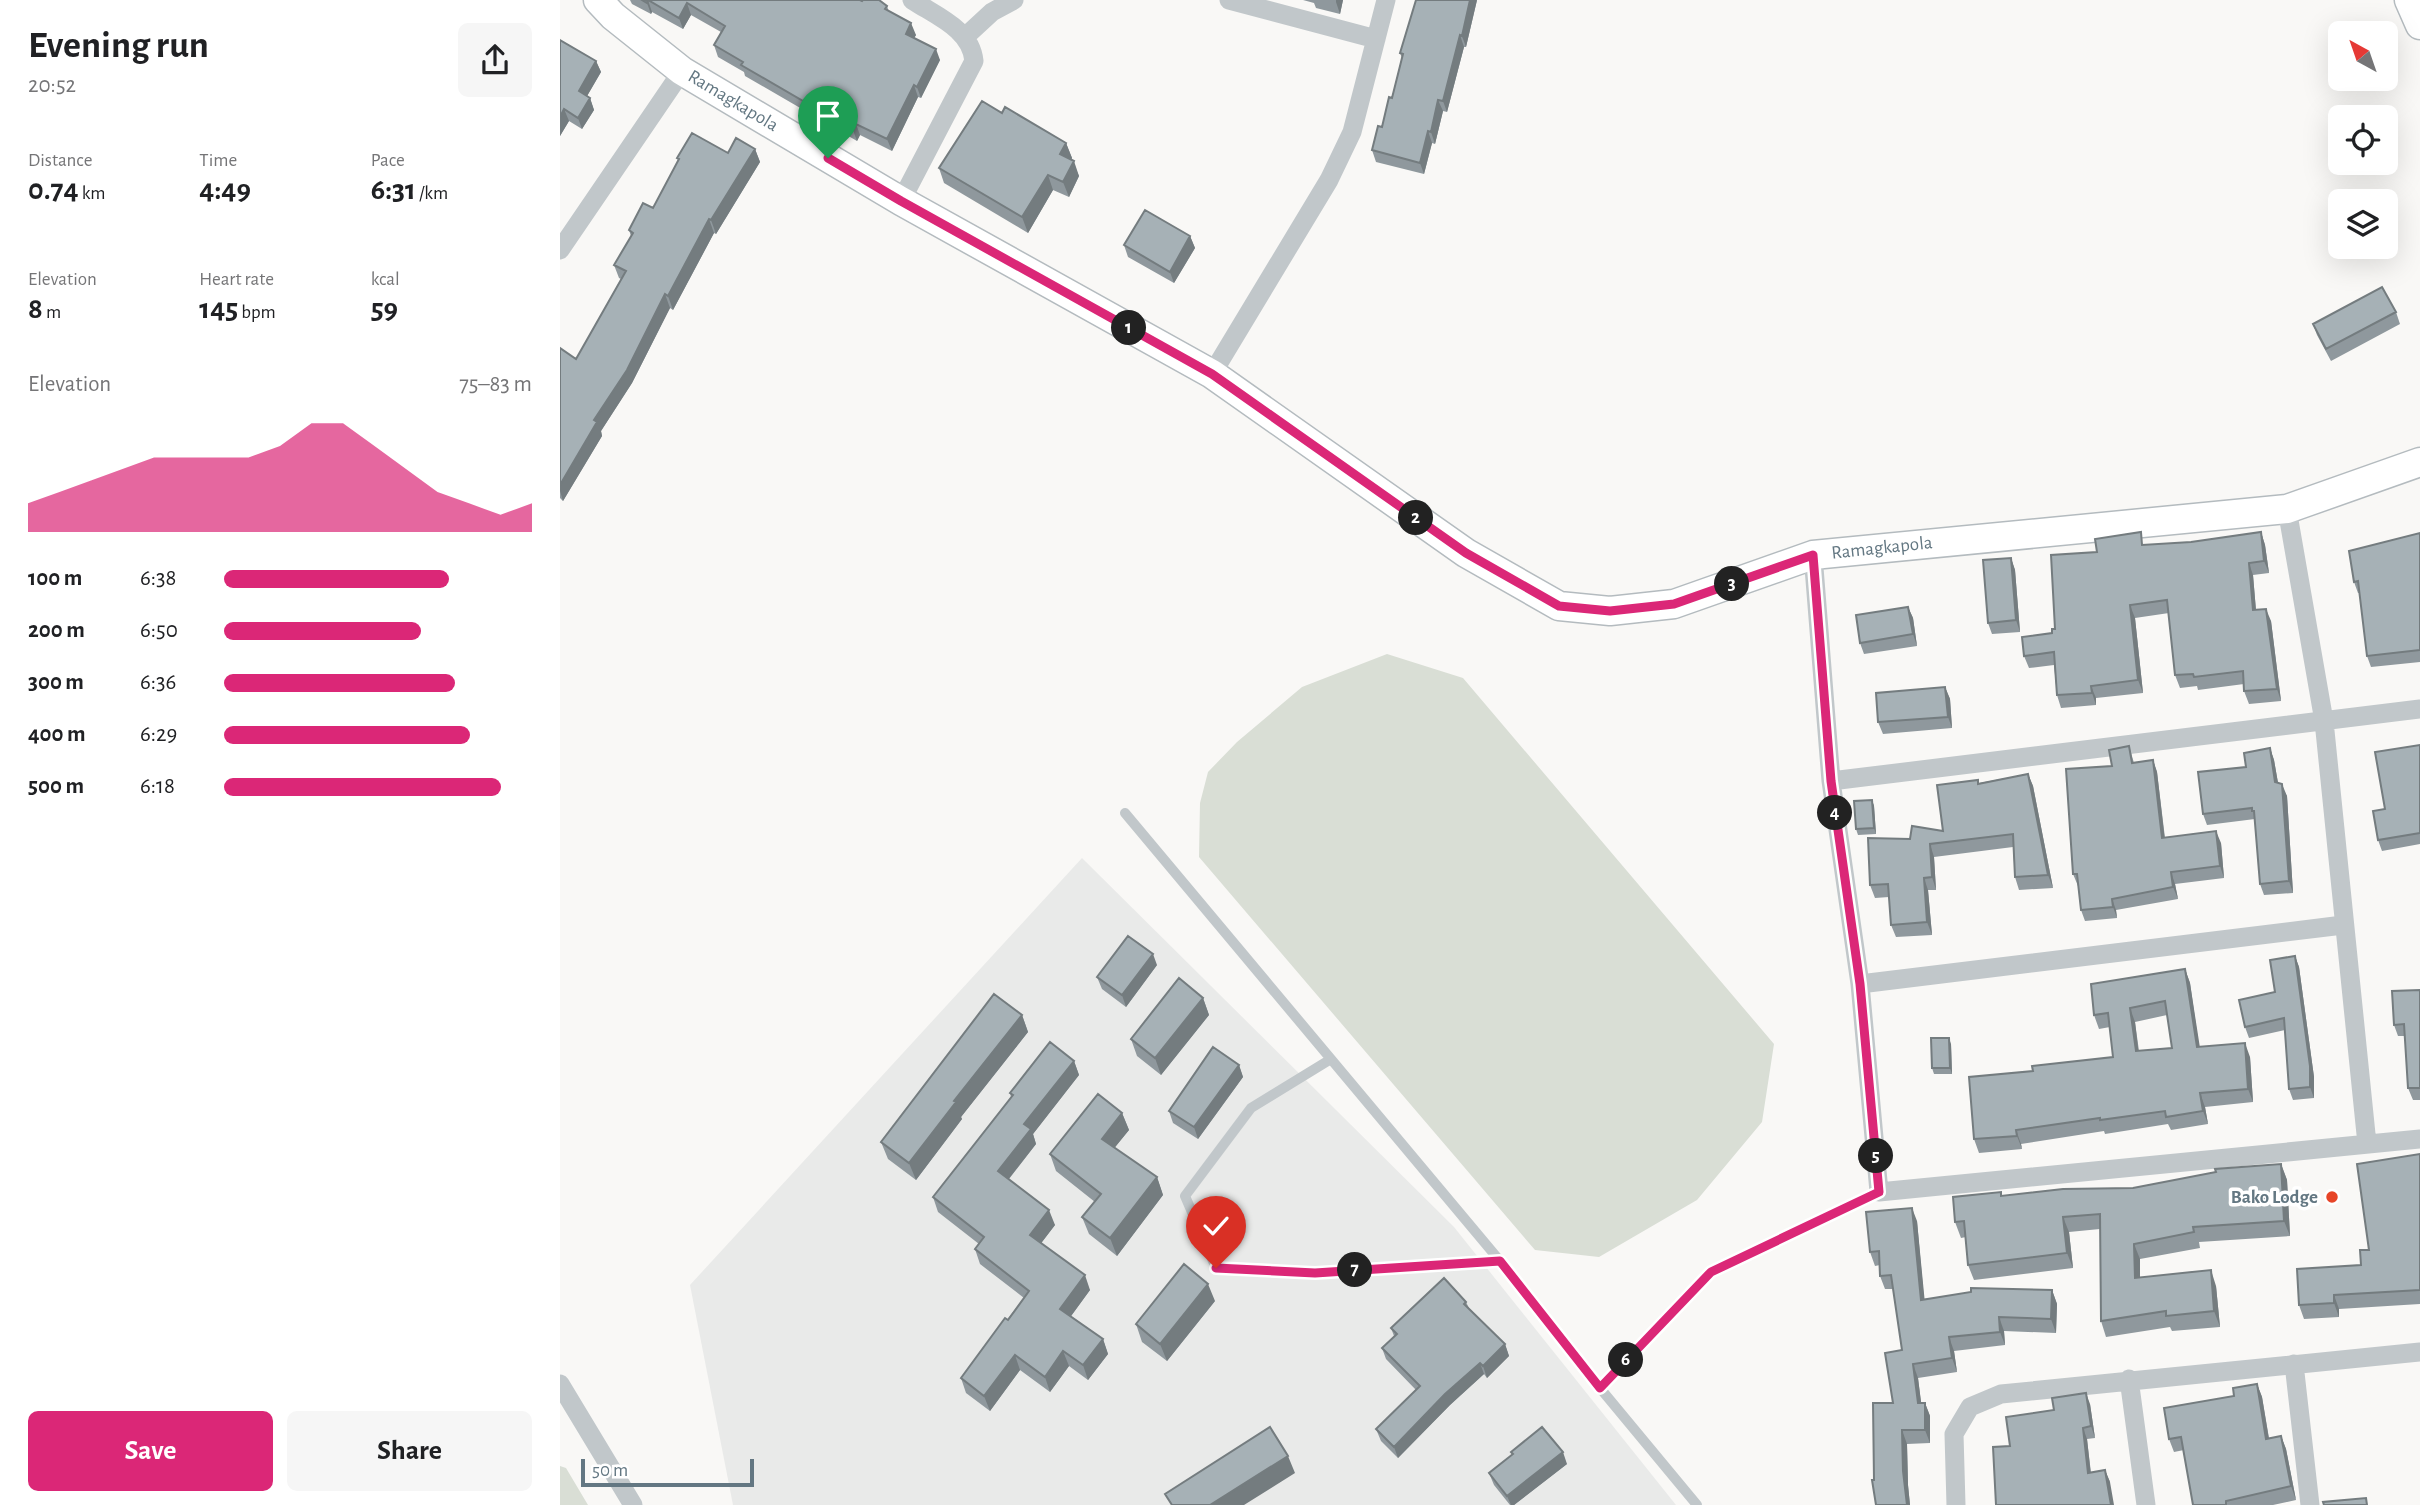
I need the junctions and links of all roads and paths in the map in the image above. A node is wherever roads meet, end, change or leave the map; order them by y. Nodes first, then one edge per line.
1 (598, 0) edge
2 (912, 0) edge
3 (1014, 0) edge
4 (1229, 0) edge
5 (1385, 0) edge
6 (2409, 0) edge
7 (2420, 25) edge
8 (966, 36) junction
9 (1376, 39) junction
10 (682, 71) junction
11 (901, 201) junction
12 (560, 250) edge
13 (1212, 374) junction
14 (2420, 462) edge
15 (2287, 509) junction
16 (1813, 555) junction
17 (2420, 709) edge
18 (2325, 721) junction
19 (1831, 781) junction
20 (1125, 813) dead end
21 (2343, 925) junction
22 (1860, 984) junction
23 (1331, 1059) junction
24 (2420, 1139) edge
25 (2367, 1144) junction
26 (1879, 1192) junction
27 (1500, 1261) junction
28 (2420, 1352) edge
29 (2294, 1364) junction
30 (2129, 1379) junction
31 (1600, 1388) junction
32 (563, 1397) edge
33 (633, 1505) edge
34 (1697, 1505) edge
35 (1956, 1505) edge
36 (2146, 1505) edge
37 (2310, 1505) edge

1 - 10 street, Ramagkapola
2 - 8 street
3 - 8 street
4 - 9 street
5 - 9 street
6 - 7 street
8 - 11 street
9 - 13 street
10 - 11 street, Ramagkapola
10 - 12 street
11 - 13 street, Ramagkapola
13 - 16 street, Ramagkapola
14 - 15 street, Ramagkapola
15 - 16 street, Ramagkapola
15 - 18 street
16 - 19 street
17 - 18 street
18 - 19 street
18 - 21 street
19 - 22 street
20 - 23 lane
21 - 22 street
21 - 25 street
22 - 26 street
23 - 27 lane
23 - 27 lane
24 - 25 street
25 - 26 street
26 - 31 lane
27 - 31 lane
28 - 29 street
29 - 30 street
29 - 37 street
30 - 35 street
30 - 36 street
31 - 34 lane
32 - 33 street

